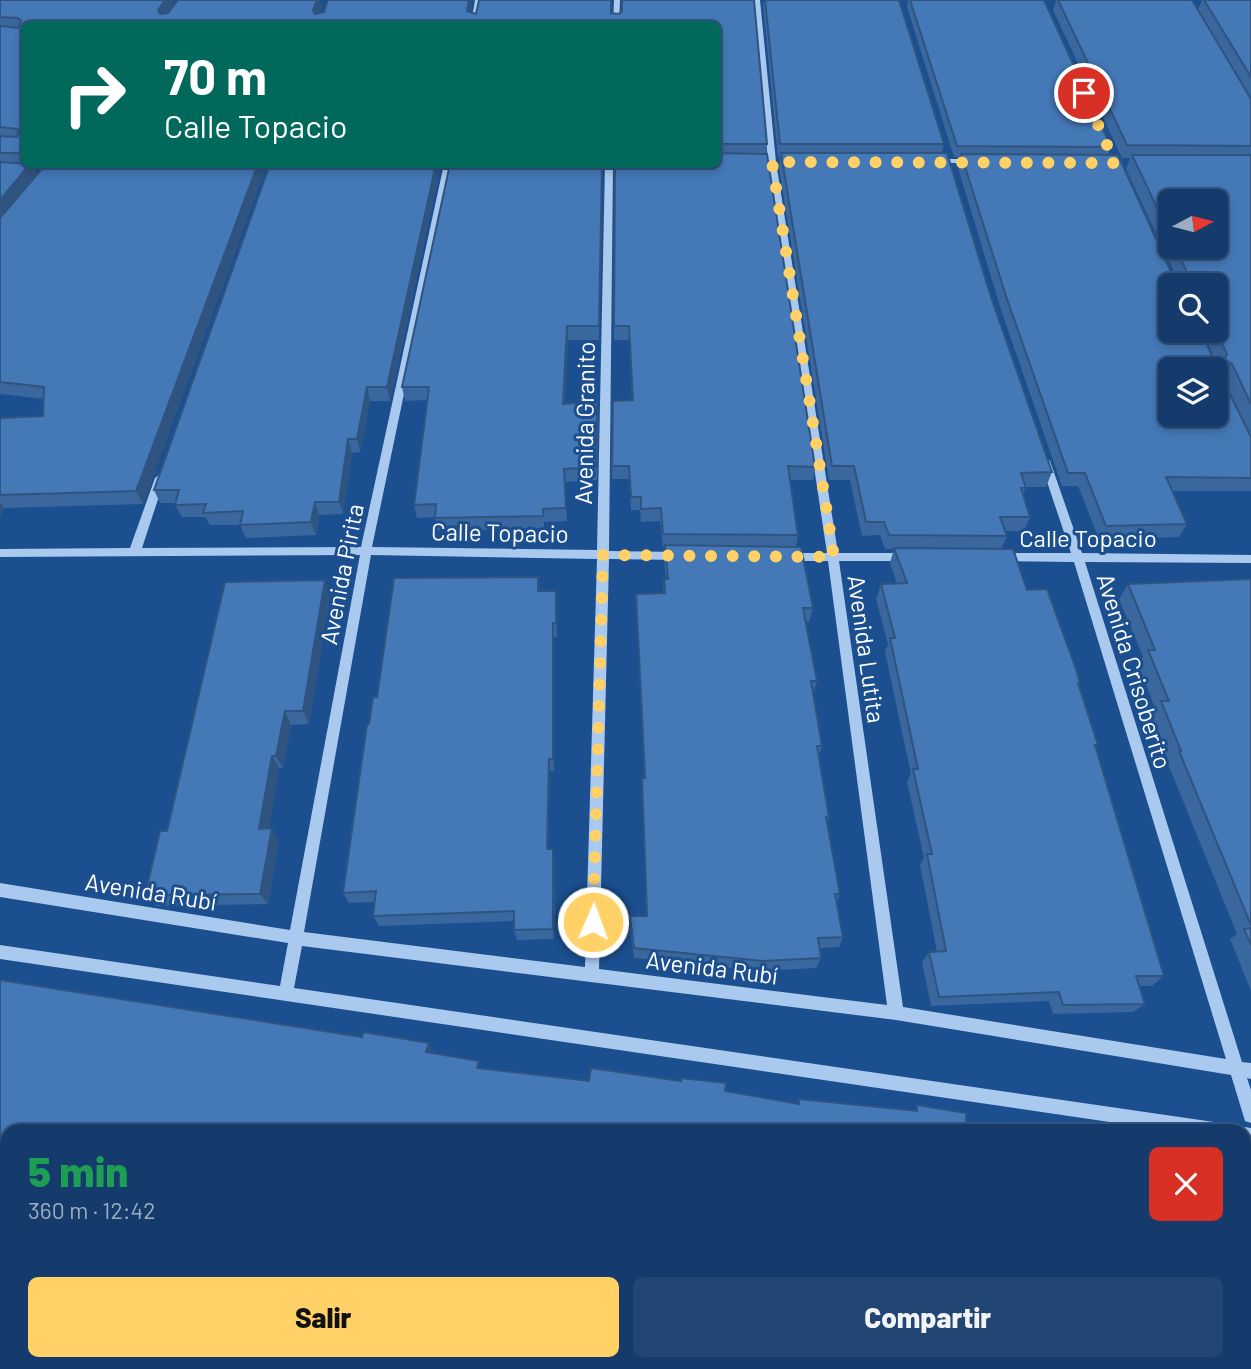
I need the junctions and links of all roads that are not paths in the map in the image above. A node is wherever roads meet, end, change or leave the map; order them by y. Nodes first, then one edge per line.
1 (478, 0) edge
2 (617, 0) edge
3 (757, 0) edge
4 (474, 21) edge
5 (616, 21) edge
6 (943, 149) edge
7 (920, 161) edge
8 (947, 161) junction
9 (758, 162) edge
10 (772, 162) junction
11 (785, 162) edge
12 (985, 162) edge
13 (447, 168) edge
14 (609, 168) edge
15 (951, 174) edge
16 (1043, 453) edge
17 (162, 473) edge
18 (135, 551) junction
19 (366, 551) junction
20 (0, 553) edge
21 (603, 555) junction
22 (698, 556) edge
23 (779, 556) edge
24 (834, 557) junction
25 (915, 557) edge
26 (983, 557) edge
27 (1078, 557) junction
28 (1251, 559) edge
29 (0, 890) edge
30 (297, 937) junction
31 (0, 952) edge
32 (592, 975) junction
33 (286, 994) junction
34 (896, 1013) junction
35 (1245, 1070) edge
36 (1251, 1115) edge
37 (1173, 1124) edge

1 - 4 street
2 - 5 street
3 - 10 street, Avenida Lutita
6 - 8 street
7 - 8 street
8 - 12 street
8 - 15 street
9 - 10 street
10 - 11 street
10 - 24 street, Avenida Lutita
13 - 19 street, Avenida Pirita
14 - 21 street, Avenida Granito
16 - 27 street, Avenida Crisoberito
17 - 18 street
18 - 19 street, Calle Topacio
18 - 20 street, Calle Topacio
19 - 21 street, Calle Topacio
19 - 30 street, Avenida Pirita
21 - 22 street, Calle Topacio
21 - 32 street, Avenida Granito
23 - 24 street
24 - 25 street
24 - 34 street, Avenida Lutita
26 - 27 street, Calle Topacio
27 - 28 street, Calle Topacio
27 - 35 street, Avenida Crisoberito
29 - 30 street, Avenida Rubí
30 - 32 street, Avenida Rubí
30 - 33 street, Avenida Pirita
31 - 33 street
32 - 34 street, Avenida Rubí
33 - 37 street
34 - 35 street, Avenida Rubí
35 - 36 street, Avenida Crisoberito

